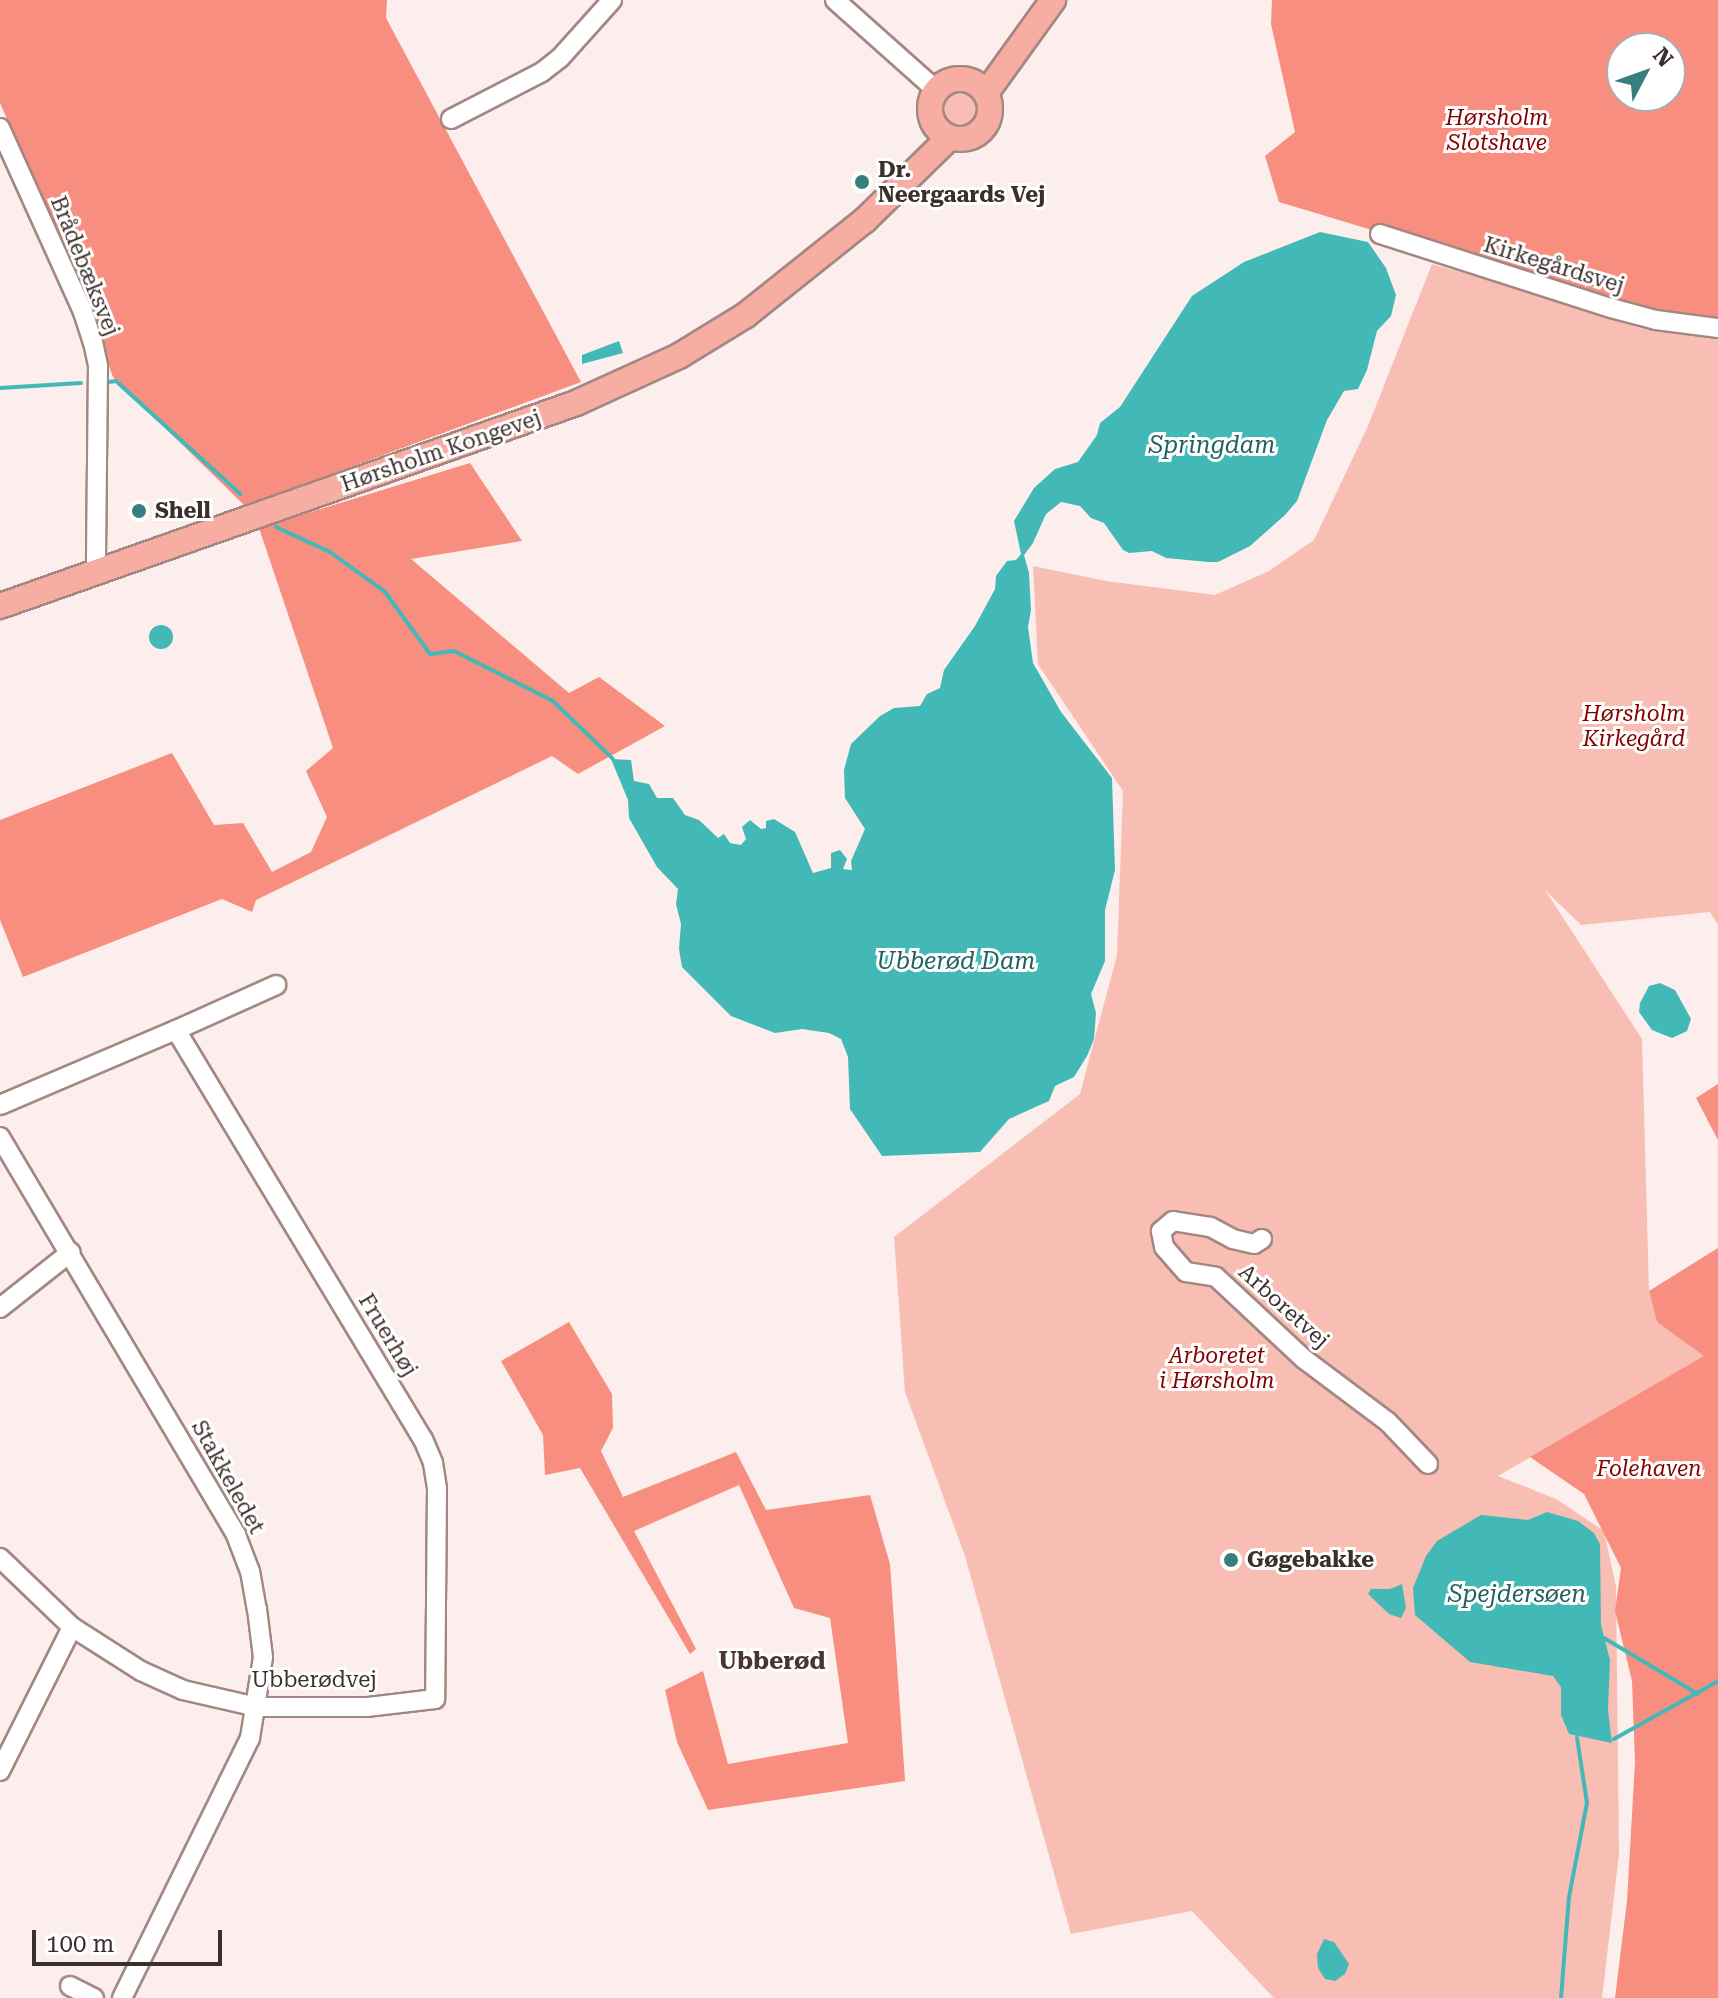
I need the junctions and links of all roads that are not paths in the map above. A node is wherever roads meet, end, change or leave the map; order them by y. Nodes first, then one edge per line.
1 (612, 0) edge
2 (835, 0) edge
3 (1047, 7) edge
4 (977, 86) junction
5 (936, 90) junction
6 (451, 119) dead end
7 (0, 128) edge
8 (941, 131) junction
9 (1380, 234) dead end
10 (1718, 328) edge
11 (96, 573) junction
12 (0, 606) edge
13 (276, 985) dead end
14 (176, 1030) junction
15 (0, 1105) edge
16 (0, 1137) edge
17 (1262, 1239) dead end
18 (71, 1252) junction
19 (0, 1308) edge
20 (1428, 1464) dead end
21 (0, 1558) edge
22 (72, 1627) junction
23 (435, 1699) joint
24 (257, 1707) junction
25 (0, 1771) edge
26 (70, 1986) dead end
27 (94, 1998) edge
28 (122, 1998) edge

1 - 6 street
2 - 5 street
3 - 4 main road
4 - 5 main road
4 - 8 main road
5 - 8 main road
7 - 11 street, Brådebæksvej
8 - 11 main road, Hørsholm Kongevej
9 - 10 street, Kirkegårdsvej
11 - 12 main road, Hørsholm Kongevej
13 - 14 street
14 - 15 street
14 - 23 street, Fruerhøj
16 - 18 street, Stakkeledet
17 - 20 street, Arboretvej
18 - 19 street
18 - 24 street, Stakkeledet
21 - 22 street, Ubberødvej
22 - 24 street, Ubberødvej
22 - 25 street
23 - 24 street, Ubberødvej
24 - 28 street, Stakkeledet
26 - 27 street

